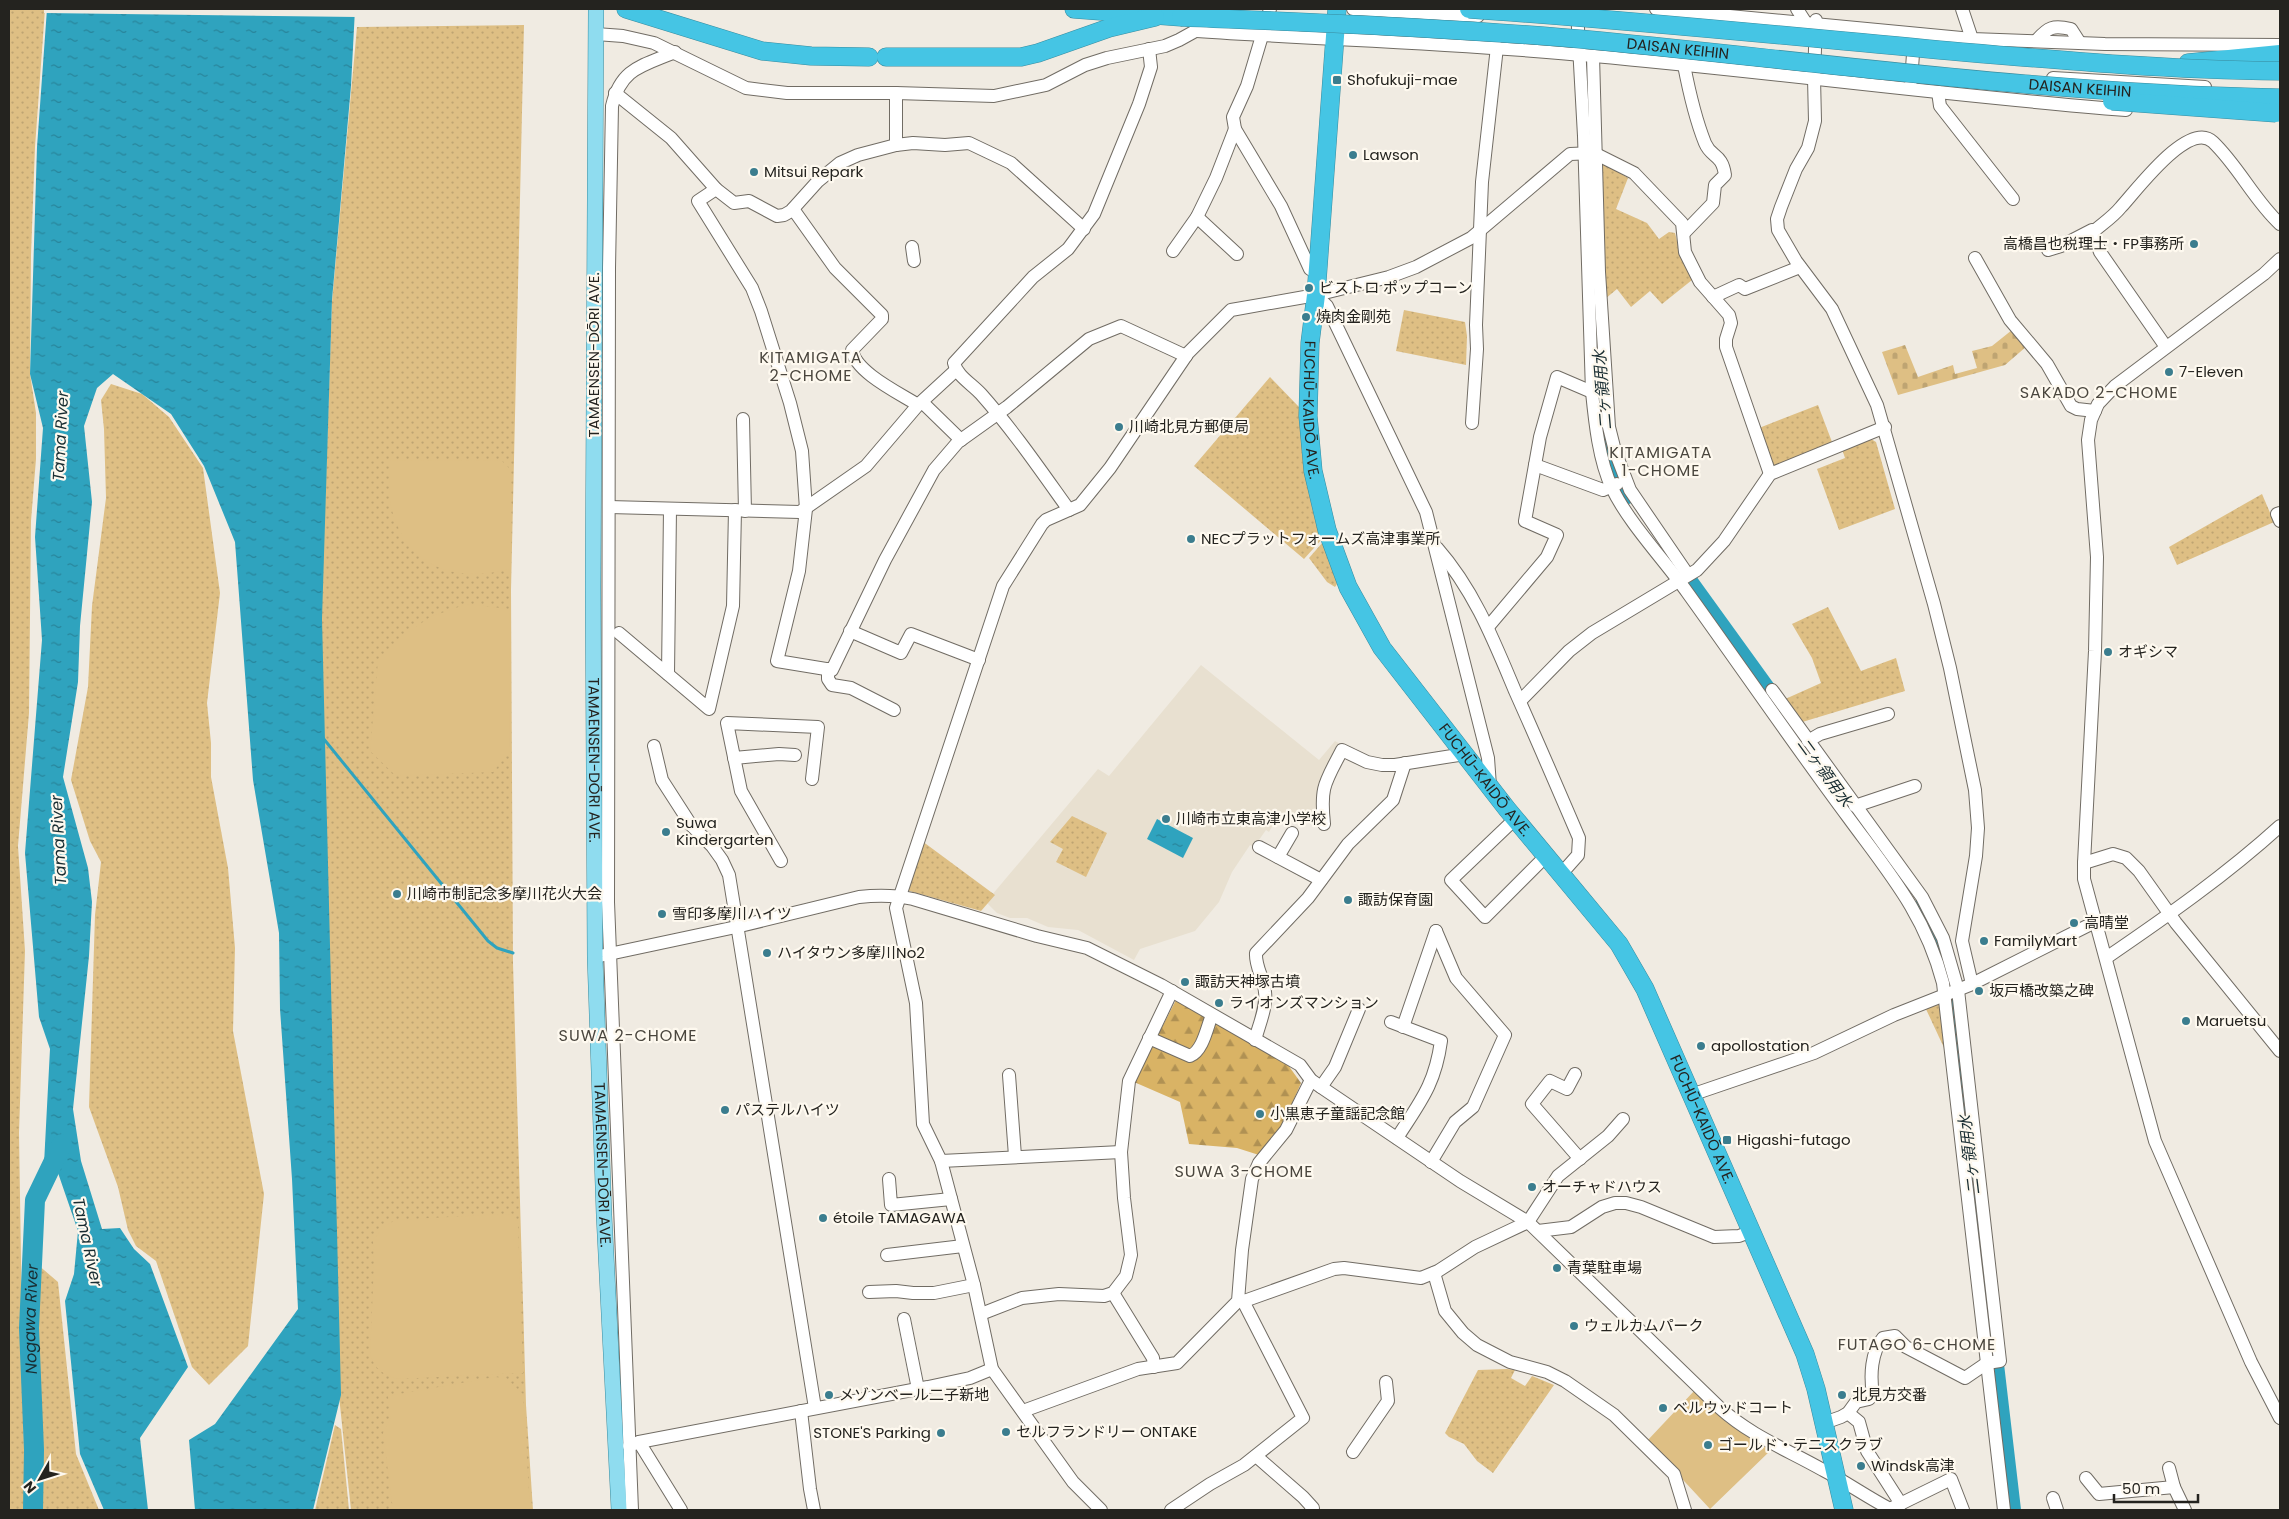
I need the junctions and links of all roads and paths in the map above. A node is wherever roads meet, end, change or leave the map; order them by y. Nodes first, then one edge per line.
1 (596, 9) edge
2 (626, 9) edge
3 (1074, 9) edge
4 (1202, 9) edge
5 (1353, 9) edge
6 (1469, 9) edge
7 (1577, 9) edge
8 (1658, 9) edge
9 (1798, 9) edge
10 (1962, 9) edge
11 (1269, 13) edge
12 (1336, 14) edge
13 (1155, 17) junction
14 (1811, 22) junction
15 (1578, 31) junction
16 (1193, 32) junction
17 (596, 34) junction
18 (1915, 34) junction
19 (1263, 35) junction
20 (1335, 39) junction
21 (1972, 39) junction
22 (2085, 43) junction
23 (2280, 45) edge
24 (1497, 48) junction
25 (1149, 49) junction
26 (675, 52) junction
27 (1913, 52) junction
28 (1578, 54) junction
29 (2280, 54) edge
30 (1594, 56) junction
31 (1684, 64) junction
32 (2089, 65) junction
33 (1912, 66) junction
34 (2155, 66) junction
35 (2280, 71) edge
36 (2280, 75) edge
37 (1814, 78) junction
38 (2088, 80) junction
39 (2004, 82) junction
40 (1910, 88) junction
41 (2280, 90) edge
42 (1938, 92) junction
43 (896, 93) junction
44 (615, 94) junction
45 (2280, 98) edge
46 (2086, 107) junction
47 (2280, 113) edge
48 (2280, 120) edge
49 (1234, 129) junction
50 (896, 145) junction
51 (1590, 153) junction
52 (716, 189) junction
53 (2013, 199) dead end
54 (793, 209) junction
55 (1197, 217) junction
56 (2280, 224) edge
57 (1084, 229) junction
58 (1481, 231) junction
59 (2092, 232) junction
60 (1684, 233) junction
61 (912, 247) dead end
62 (2048, 250) dead end
63 (1173, 251) dead end
64 (1237, 254) dead end
65 (1976, 258) dead end
66 (2280, 259) edge
67 (914, 261) dead end
68 (1800, 267) junction
69 (1318, 273) junction
70 (1316, 295) junction
71 (1713, 297) junction
72 (2166, 347) junction
73 (1186, 356) junction
74 (956, 370) junction
75 (1592, 392) junction
76 (920, 403) junction
77 (996, 413) junction
78 (2093, 415) junction
79 (743, 419) dead end
80 (1472, 423) dead end
81 (1885, 427) junction
82 (961, 440) junction
83 (1535, 465) junction
84 (1770, 474) junction
85 (1626, 480) junction
86 (1611, 487) junction
87 (609, 507) junction
88 (670, 508) junction
89 (806, 509) junction
90 (740, 510) junction
91 (1069, 510) junction
92 (2280, 513) edge
93 (2280, 521) edge
94 (1435, 546) junction
95 (1684, 578) junction
96 (1488, 627) junction
97 (850, 631) junction
98 (619, 633) dead end
99 (979, 660) junction
100 (828, 669) junction
101 (668, 674) junction
102 (1772, 690) dead end
103 (1520, 701) junction
104 (894, 710) dead end
105 (1888, 714) dead end
106 (1808, 741) junction
107 (654, 746) dead end
108 (1465, 754) junction
109 (795, 755) dead end
110 (734, 758) junction
111 (1405, 763) junction
112 (812, 779) dead end
113 (1490, 786) junction
114 (1915, 786) dead end
115 (1855, 806) junction
116 (1515, 818) junction
117 (1324, 824) dead end
118 (2280, 826) edge
119 (1292, 833) dead end
120 (1259, 847) dead end
121 (1546, 856) junction
122 (1278, 857) junction
123 (781, 861) dead end
124 (2084, 863) junction
125 (1562, 873) junction
126 (1321, 880) junction
127 (898, 896) junction
128 (2170, 914) junction
129 (2095, 922) junction
130 (736, 927) junction
131 (1962, 941) junction
132 (1946, 944) junction
133 (602, 956) junction
134 (2106, 958) junction
135 (1972, 984) junction
136 (1172, 991) junction
137 (1951, 994) junction
138 (1359, 1009) dead end
139 (1212, 1015) junction
140 (1390, 1022) dead end
141 (1403, 1026) junction
142 (1149, 1038) junction
143 (1255, 1040) junction
144 (2280, 1051) edge
145 (1575, 1074) dead end
146 (1009, 1075) dead end
147 (1316, 1084) junction
148 (1690, 1095) junction
149 (1623, 1119) dead end
150 (1397, 1138) junction
151 (1121, 1152) junction
152 (1015, 1156) junction
153 (1580, 1159) junction
154 (941, 1161) junction
155 (1431, 1162) junction
156 (888, 1179) dead end
157 (951, 1199) junction
158 (1528, 1222) junction
159 (1538, 1231) junction
160 (1752, 1232) junction
161 (963, 1246) junction
162 (887, 1255) dead end
163 (1434, 1273) junction
164 (974, 1284) junction
165 (869, 1292) dead end
166 (1113, 1293) junction
167 (1240, 1301) junction
168 (980, 1314) junction
169 (904, 1319) dead end
170 (1993, 1362) junction
171 (1154, 1367) junction
172 (992, 1369) junction
173 (1386, 1382) dead end
174 (918, 1389) junction
175 (815, 1408) junction
176 (801, 1411) junction
177 (1023, 1411) junction
178 (1848, 1413) junction
179 (2280, 1418) edge
180 (1824, 1423) junction
181 (634, 1444) junction
182 (1353, 1452) dead end
183 (1256, 1456) junction
184 (2169, 1468) dead end
185 (2086, 1478) dead end
186 (1838, 1479) junction
187 (2174, 1487) junction
188 (1899, 1507) edge
189 (1098, 1509) edge
190 (619, 1510) edge
191 (632, 1510) edge
192 (681, 1510) edge
193 (814, 1510) edge
194 (1171, 1510) edge
195 (1311, 1510) edge
196 (1685, 1510) edge
197 (1844, 1510) edge
198 (1963, 1510) edge
199 (2004, 1510) edge
200 (2185, 1510) edge

1 - 17 main road, TAMAENSEN-DŌRI AVE.
2 - 13 highway
3 - 13 highway, DAISAN KEIHIN
4 - 16 street
5 - 15 street
6 - 34 highway, DAISAN KEIHIN, bridge
7 - 15 street
8 - 14 street
9 - 14 street
10 - 21 street
11 - 12 street
11 - 16 street
11 - 19 street
12 - 15 street
12 - 20 highway, FUCHŪ-KAIDŌ AVE.
13 - 39 highway, DAISAN KEIHIN, bridge
14 - 18 street
14 - 37 street
15 - 27 street
15 - 28 street
15 - 33 street
16 - 19 street
16 - 25 street
17 - 26 street
17 - 133 main road, TAMAENSEN-DŌRI AVE.
18 - 21 street
18 - 27 street
19 - 20 street
19 - 49 street
20 - 24 street
20 - 69 highway, FUCHŪ-KAIDŌ AVE.
21 - 22 street
22 - 23 street
22 - 32 street
24 - 28 street
24 - 58 street
25 - 43 street
25 - 57 street
26 - 43 street
26 - 44 street
27 - 32 street
27 - 33 street
28 - 30 street
28 - 51 street
29 - 34 highway, bridge
30 - 31 street
30 - 51 street
31 - 37 street
31 - 60 street
32 - 36 street
32 - 38 street
33 - 38 street
33 - 40 street
34 - 35 highway, DAISAN KEIHIN, bridge
37 - 40 street
37 - 68 street
38 - 41 street
38 - 46 street
39 - 45 highway, DAISAN KEIHIN, bridge
39 - 47 highway, bridge
40 - 42 street
42 - 46 street
42 - 53 street
43 - 50 street
44 - 52 street
44 - 87 street
46 - 48 street
49 - 55 street
49 - 69 street
50 - 54 street
50 - 57 street
51 - 58 street
51 - 60 street
51 - 75 street
51 - 85 street
52 - 54 street
52 - 89 street
54 - 76 street
55 - 63 street
55 - 64 street
56 - 59 street
57 - 74 street
58 - 70 street
58 - 80 street
59 - 62 street
59 - 72 street
60 - 71 street
61 - 67 street
65 - 78 street
66 - 72 street
68 - 71 street
68 - 81 street
69 - 70 highway, FUCHŪ-KAIDŌ AVE.
70 - 73 street
70 - 94 street
70 - 108 highway, FUCHŪ-KAIDŌ AVE.
71 - 84 street
72 - 78 street
73 - 77 street
73 - 91 street
74 - 76 street
74 - 77 street
75 - 83 street
75 - 86 street
76 - 82 street
76 - 89 street
77 - 82 street
77 - 91 street
78 - 124 street
79 - 90 street
81 - 84 street
81 - 131 street
82 - 97 street
83 - 86 street
83 - 96 street
84 - 95 street
85 - 86 street
85 - 95 street
86 - 95 street
87 - 88 street
87 - 133 street
88 - 90 street
88 - 101 street
89 - 90 street
89 - 100 street
90 - 101 street
91 - 99 street
92 - 93 street
94 - 96 street
94 - 113 street
95 - 103 street
95 - 137 street
96 - 103 street
97 - 99 street
97 - 100 street
98 - 101 street
99 - 127 street
100 - 104 street
102 - 106 street
103 - 125 street
105 - 106 street
106 - 115 street
107 - 130 street
108 - 111 street
108 - 113 highway, FUCHŪ-KAIDŌ AVE.
109 - 110 street
110 - 112 street
110 - 123 street
111 - 117 street
111 - 126 street
113 - 116 highway, FUCHŪ-KAIDŌ AVE.
114 - 115 street
115 - 132 street
116 - 121 highway, FUCHŪ-KAIDŌ AVE.
116 - 121 street
118 - 128 street
119 - 122 street
120 - 122 street
121 - 125 highway, FUCHŪ-KAIDŌ AVE.
122 - 126 street
124 - 128 street
124 - 129 street
125 - 148 highway, FUCHŪ-KAIDŌ AVE.
126 - 143 street
127 - 130 street
127 - 136 street
127 - 154 street
128 - 134 street
128 - 144 street
129 - 134 street
129 - 135 street
130 - 133 street
130 - 175 street
131 - 132 street
131 - 135 street
132 - 137 street
133 - 181 street
133 - 190 main road, TAMAENSEN-DŌRI AVE.
134 - 179 street
135 - 137 street
136 - 139 street
136 - 142 street
137 - 148 street
137 - 170 street
138 - 147 street
139 - 142 street
139 - 143 street
140 - 141 street
141 - 150 street
141 - 155 street
142 - 151 street
143 - 147 street
145 - 153 street
146 - 152 street
147 - 150 street
147 - 167 street
148 - 160 highway, FUCHŪ-KAIDŌ AVE.
149 - 153 street
150 - 155 street
151 - 152 street
151 - 166 street
152 - 154 street
153 - 158 street
154 - 157 street
155 - 158 street
156 - 157 street
157 - 161 street
158 - 159 street
158 - 163 street
159 - 160 street
159 - 186 street
160 - 180 highway, FUCHŪ-KAIDŌ AVE.
161 - 162 street
161 - 164 street
163 - 167 street
163 - 196 street
164 - 165 street
164 - 168 street
166 - 168 street
166 - 171 street
167 - 171 street
167 - 183 street
168 - 172 street
169 - 174 street
170 - 178 street
170 - 199 street
171 - 177 street
172 - 174 street
172 - 177 street
173 - 182 street
174 - 175 street
175 - 176 street
176 - 181 street
176 - 193 street
177 - 189 street
178 - 180 street
178 - 188 street
180 - 186 highway, FUCHŪ-KAIDŌ AVE.
181 - 191 street
181 - 192 street
183 - 194 street
183 - 195 street
184 - 187 street
185 - 187 street
186 - 188 street
186 - 197 highway, FUCHŪ-KAIDŌ AVE.
187 - 200 street
188 - 198 street

